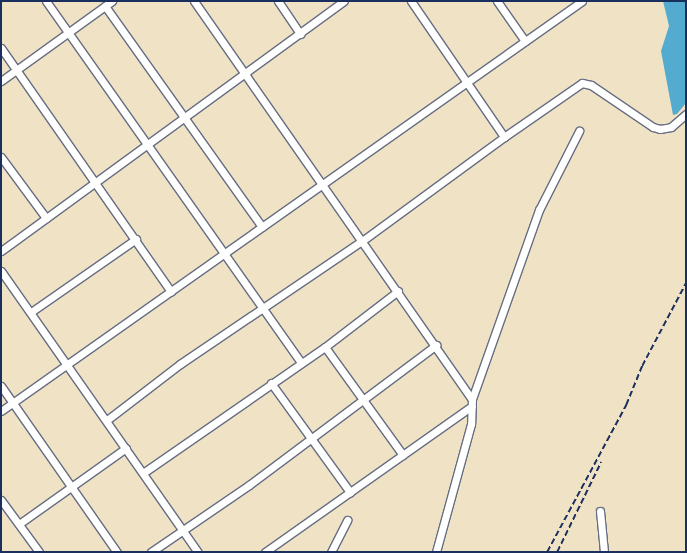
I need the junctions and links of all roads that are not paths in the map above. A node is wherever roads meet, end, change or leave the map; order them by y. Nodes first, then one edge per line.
1 (46, 1) edge
2 (112, 1) edge
3 (194, 1) edge
4 (278, 1) edge
5 (344, 1) edge
6 (411, 1) edge
7 (497, 1) edge
8 (582, 1) edge
9 (105, 6) junction
10 (68, 33) junction
11 (300, 34) junction
12 (525, 41) junction
13 (1, 48) edge
14 (16, 70) junction
15 (246, 74) junction
16 (1, 81) edge
17 (467, 82) junction
18 (686, 114) edge
19 (186, 118) junction
20 (579, 131) dead end
21 (504, 137) junction
22 (147, 145) junction
23 (1, 158) edge
24 (95, 183) junction
25 (322, 185) junction
26 (46, 218) junction
27 (262, 227) junction
28 (136, 239) junction
29 (362, 241) junction
30 (1, 251) edge
31 (223, 254) junction
32 (1, 271) edge
33 (398, 291) junction
34 (171, 292) junction
35 (263, 309) junction
36 (31, 312) junction
37 (436, 345) junction
38 (325, 347) junction
39 (301, 363) junction
40 (67, 365) junction
41 (271, 383) junction
42 (1, 386) edge
43 (363, 400) junction
44 (12, 403) junction
45 (472, 403) junction
46 (1, 411) edge
47 (107, 420) junction
48 (311, 439) junction
49 (126, 448) junction
50 (403, 455) junction
51 (143, 473) junction
52 (71, 485) junction
53 (350, 492) junction
54 (1, 500) edge
55 (600, 512) dead end
56 (347, 520) dead end
57 (19, 524) junction
58 (182, 529) junction
59 (38, 552) edge
60 (117, 552) edge
61 (151, 552) edge
62 (198, 552) edge
63 (265, 552) edge
64 (331, 552) edge
65 (436, 552) edge
66 (604, 552) edge

1 - 10 street
2 - 9 street
3 - 15 street
4 - 11 street
5 - 11 street
6 - 17 street
7 - 12 street
8 - 12 street
9 - 10 street
9 - 19 street
10 - 14 street
10 - 22 street
11 - 15 street
12 - 17 street
13 - 14 street
14 - 16 street
14 - 24 street
15 - 19 street
15 - 25 street
17 - 21 street
17 - 25 street
18 - 21 street
19 - 22 street
19 - 27 street
20 - 45 street
21 - 29 street
22 - 24 street
22 - 31 street
23 - 26 street
24 - 26 street
24 - 28 street
25 - 27 street
25 - 29 street
26 - 30 street
27 - 31 street
28 - 34 street
28 - 36 street
29 - 33 street
29 - 35 street
31 - 34 street
31 - 35 street
32 - 36 street
33 - 37 street
33 - 38 street
34 - 40 street
35 - 39 street
35 - 47 street
36 - 40 street
37 - 43 street
37 - 45 street
38 - 39 street
38 - 43 street
39 - 41 street
40 - 44 street
40 - 47 street
41 - 48 street
41 - 51 street
42 - 44 street
43 - 48 street
43 - 50 street
44 - 46 street
44 - 52 street
45 - 50 street
45 - 65 street
47 - 49 street
48 - 53 street
48 - 58 street
49 - 51 street
49 - 52 street
50 - 53 street
51 - 58 street
52 - 57 street
52 - 60 street
53 - 63 street
54 - 57 street
55 - 66 street
56 - 64 street
57 - 59 street
58 - 61 street
58 - 62 street

